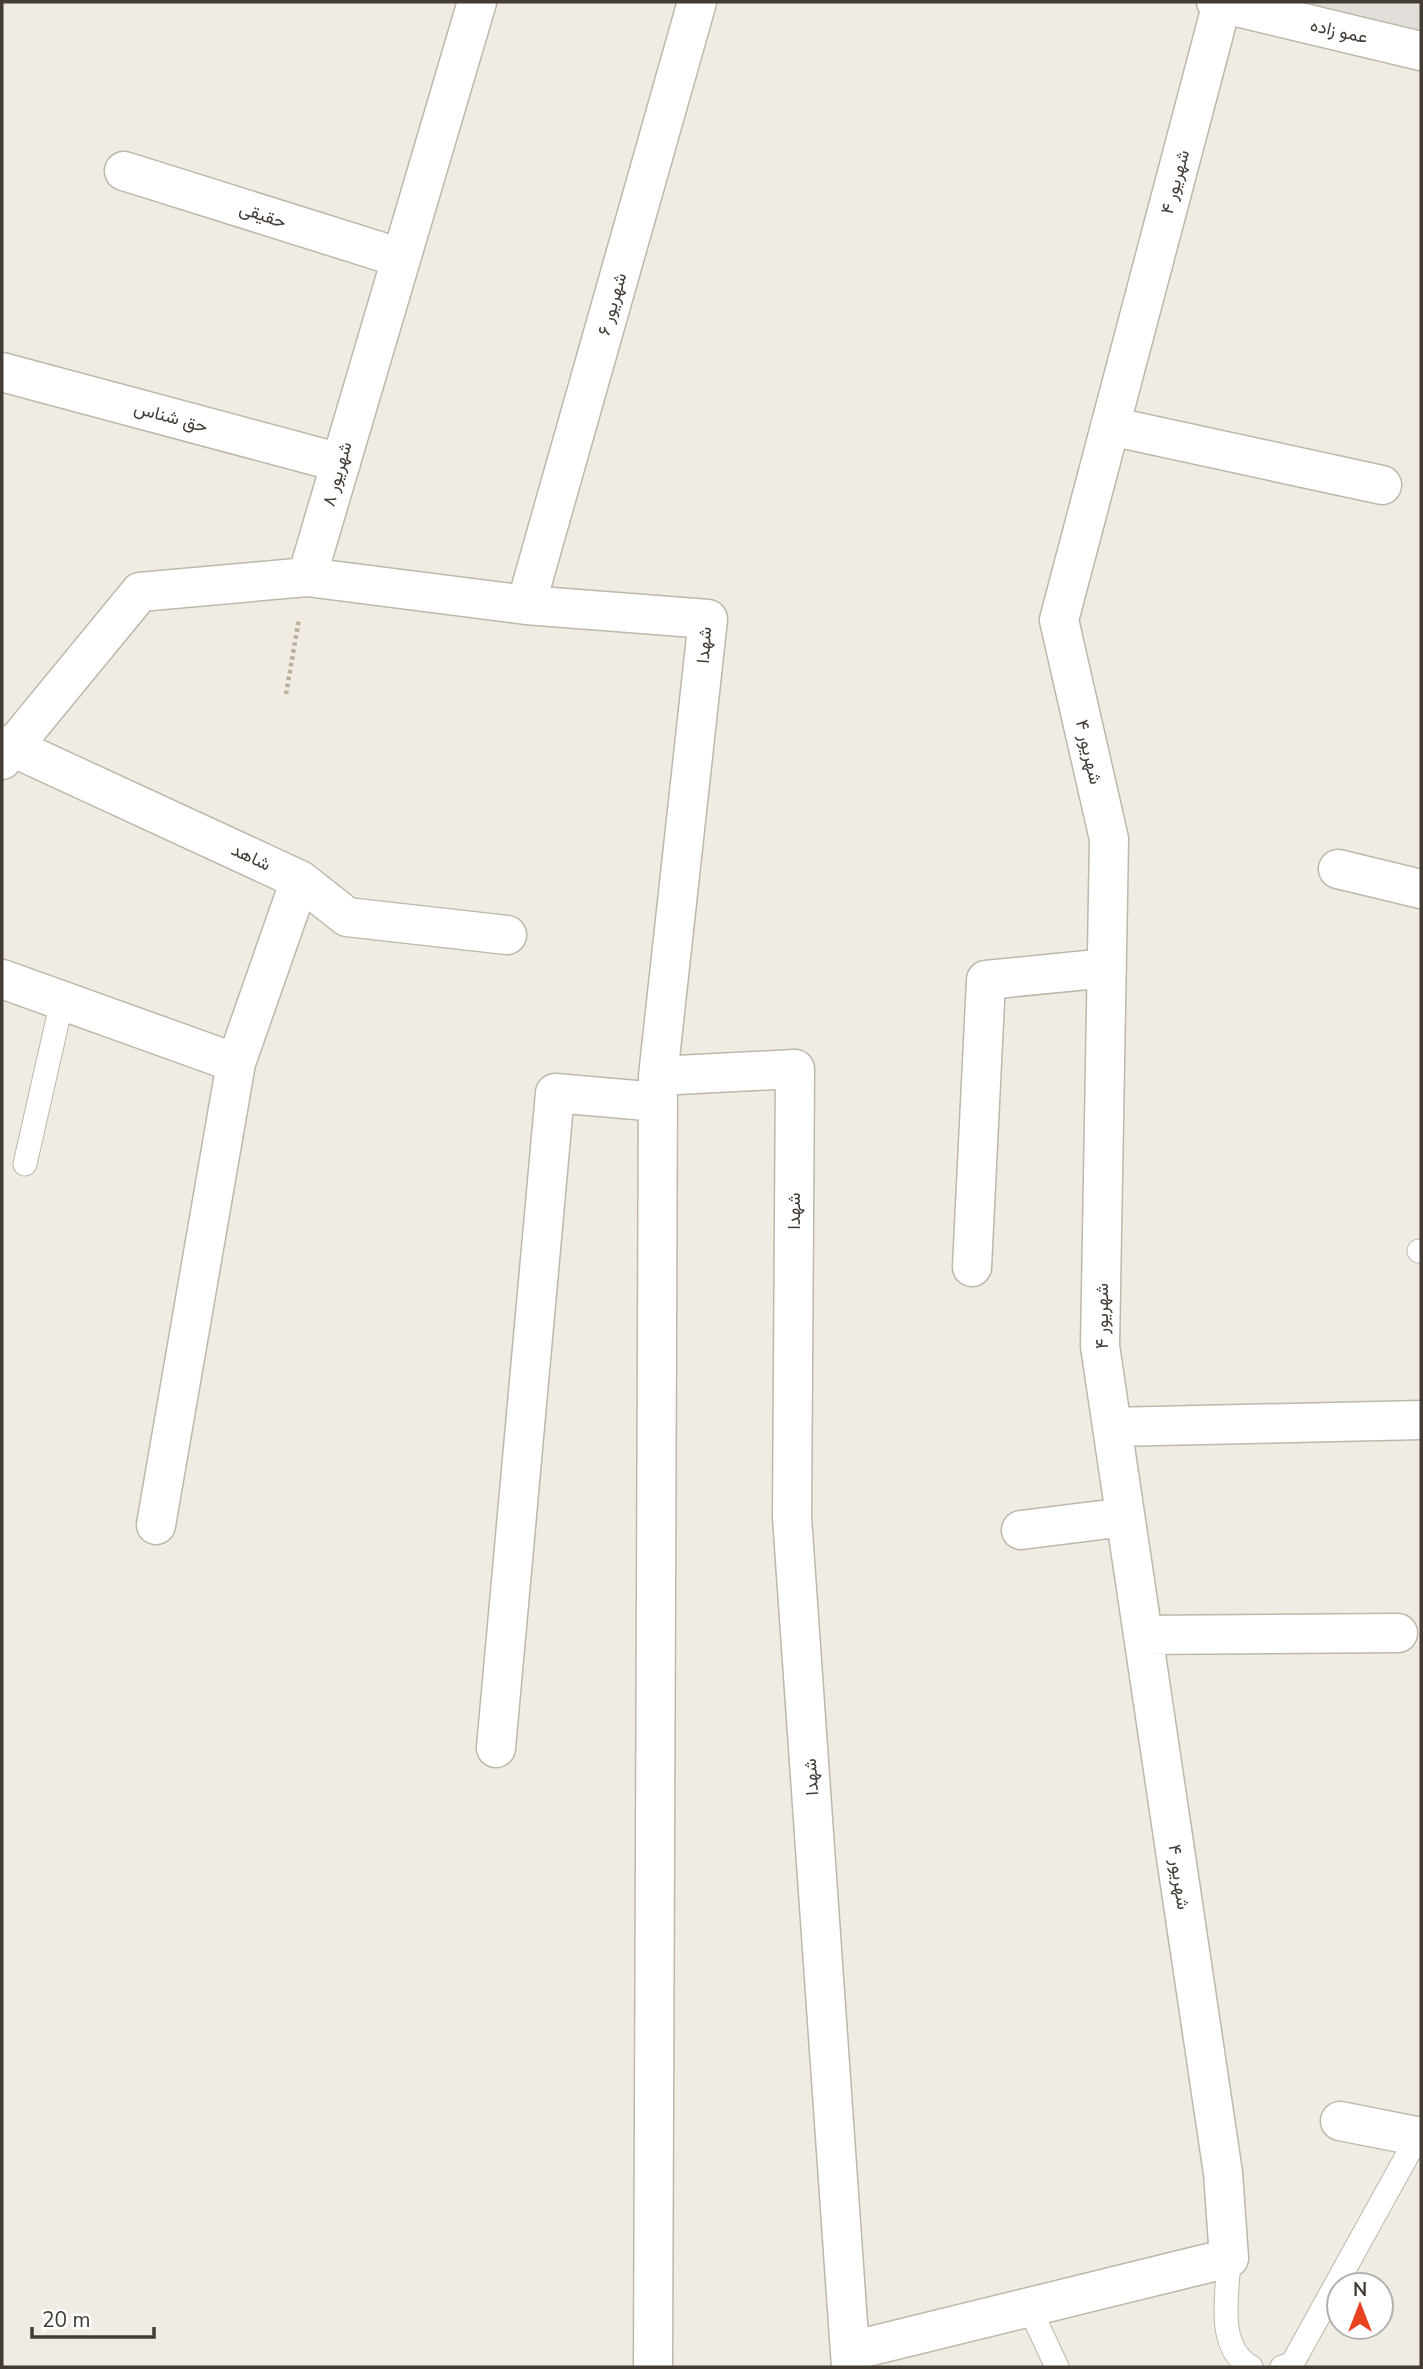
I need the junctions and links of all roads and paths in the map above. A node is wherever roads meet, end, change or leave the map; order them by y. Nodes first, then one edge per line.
1 (477, 2) edge
2 (697, 2) edge
3 (1219, 2) edge
4 (1421, 51) edge
5 (124, 171) dead end
6 (401, 258) junction
7 (2, 372) edge
8 (1110, 426) junction
9 (341, 463) junction
10 (1382, 485) dead end
11 (307, 577) junction
12 (526, 605) junction
13 (286, 694) dead end
14 (5, 751) edge
15 (1339, 869) dead end
16 (300, 880) junction
17 (1421, 889) edge
18 (507, 935) dead end
19 (1107, 968) junction
20 (2, 979) edge
21 (62, 1001) junction
22 (236, 1063) junction
23 (658, 1089) junction
24 (25, 1164) dead end
25 (972, 1267) dead end
26 (1421, 1420) edge
27 (1112, 1427) junction
28 (1125, 1517) junction
29 (156, 1525) dead end
30 (1021, 1530) dead end
31 (1398, 1633) dead end
32 (1143, 1635) junction
33 (496, 1748) dead end
34 (1340, 2121) dead end
35 (1420, 2137) edge
36 (1229, 2258) junction
37 (1029, 2307) junction
38 (851, 2359) edge
39 (653, 2367) edge
40 (1057, 2367) edge
41 (1251, 2367) edge
42 (1282, 2367) edge

1 - 6 street, شهریور ۸
2 - 12 street, شهریور ۶
3 - 4 street, عمو زاده
3 - 8 street, شهریور ۴
5 - 6 street, حقیقی
6 - 9 street, شهریور ۸
7 - 9 street, حق شناس
8 - 10 street
8 - 19 street, شهریور ۴
9 - 11 street, شهریور ۸
11 - 12 street, شهدا
11 - 13 path
11 - 14 street
12 - 23 street, شهدا
14 - 16 street, شاهد
15 - 17 street
16 - 18 street, شاهد
16 - 22 street
19 - 25 street
19 - 27 street, شهریور ۴
20 - 21 street
21 - 22 street
21 - 24 lane
22 - 29 street
23 - 33 street
23 - 38 street, شهدا
23 - 39 street
26 - 27 street
27 - 28 street, شهریور ۴
28 - 30 street
28 - 32 street, شهریور ۴
31 - 32 street
32 - 36 street, شهریور ۴
34 - 35 street
35 - 42 lane
36 - 37 street
36 - 41 lane
37 - 38 street
37 - 40 lane

